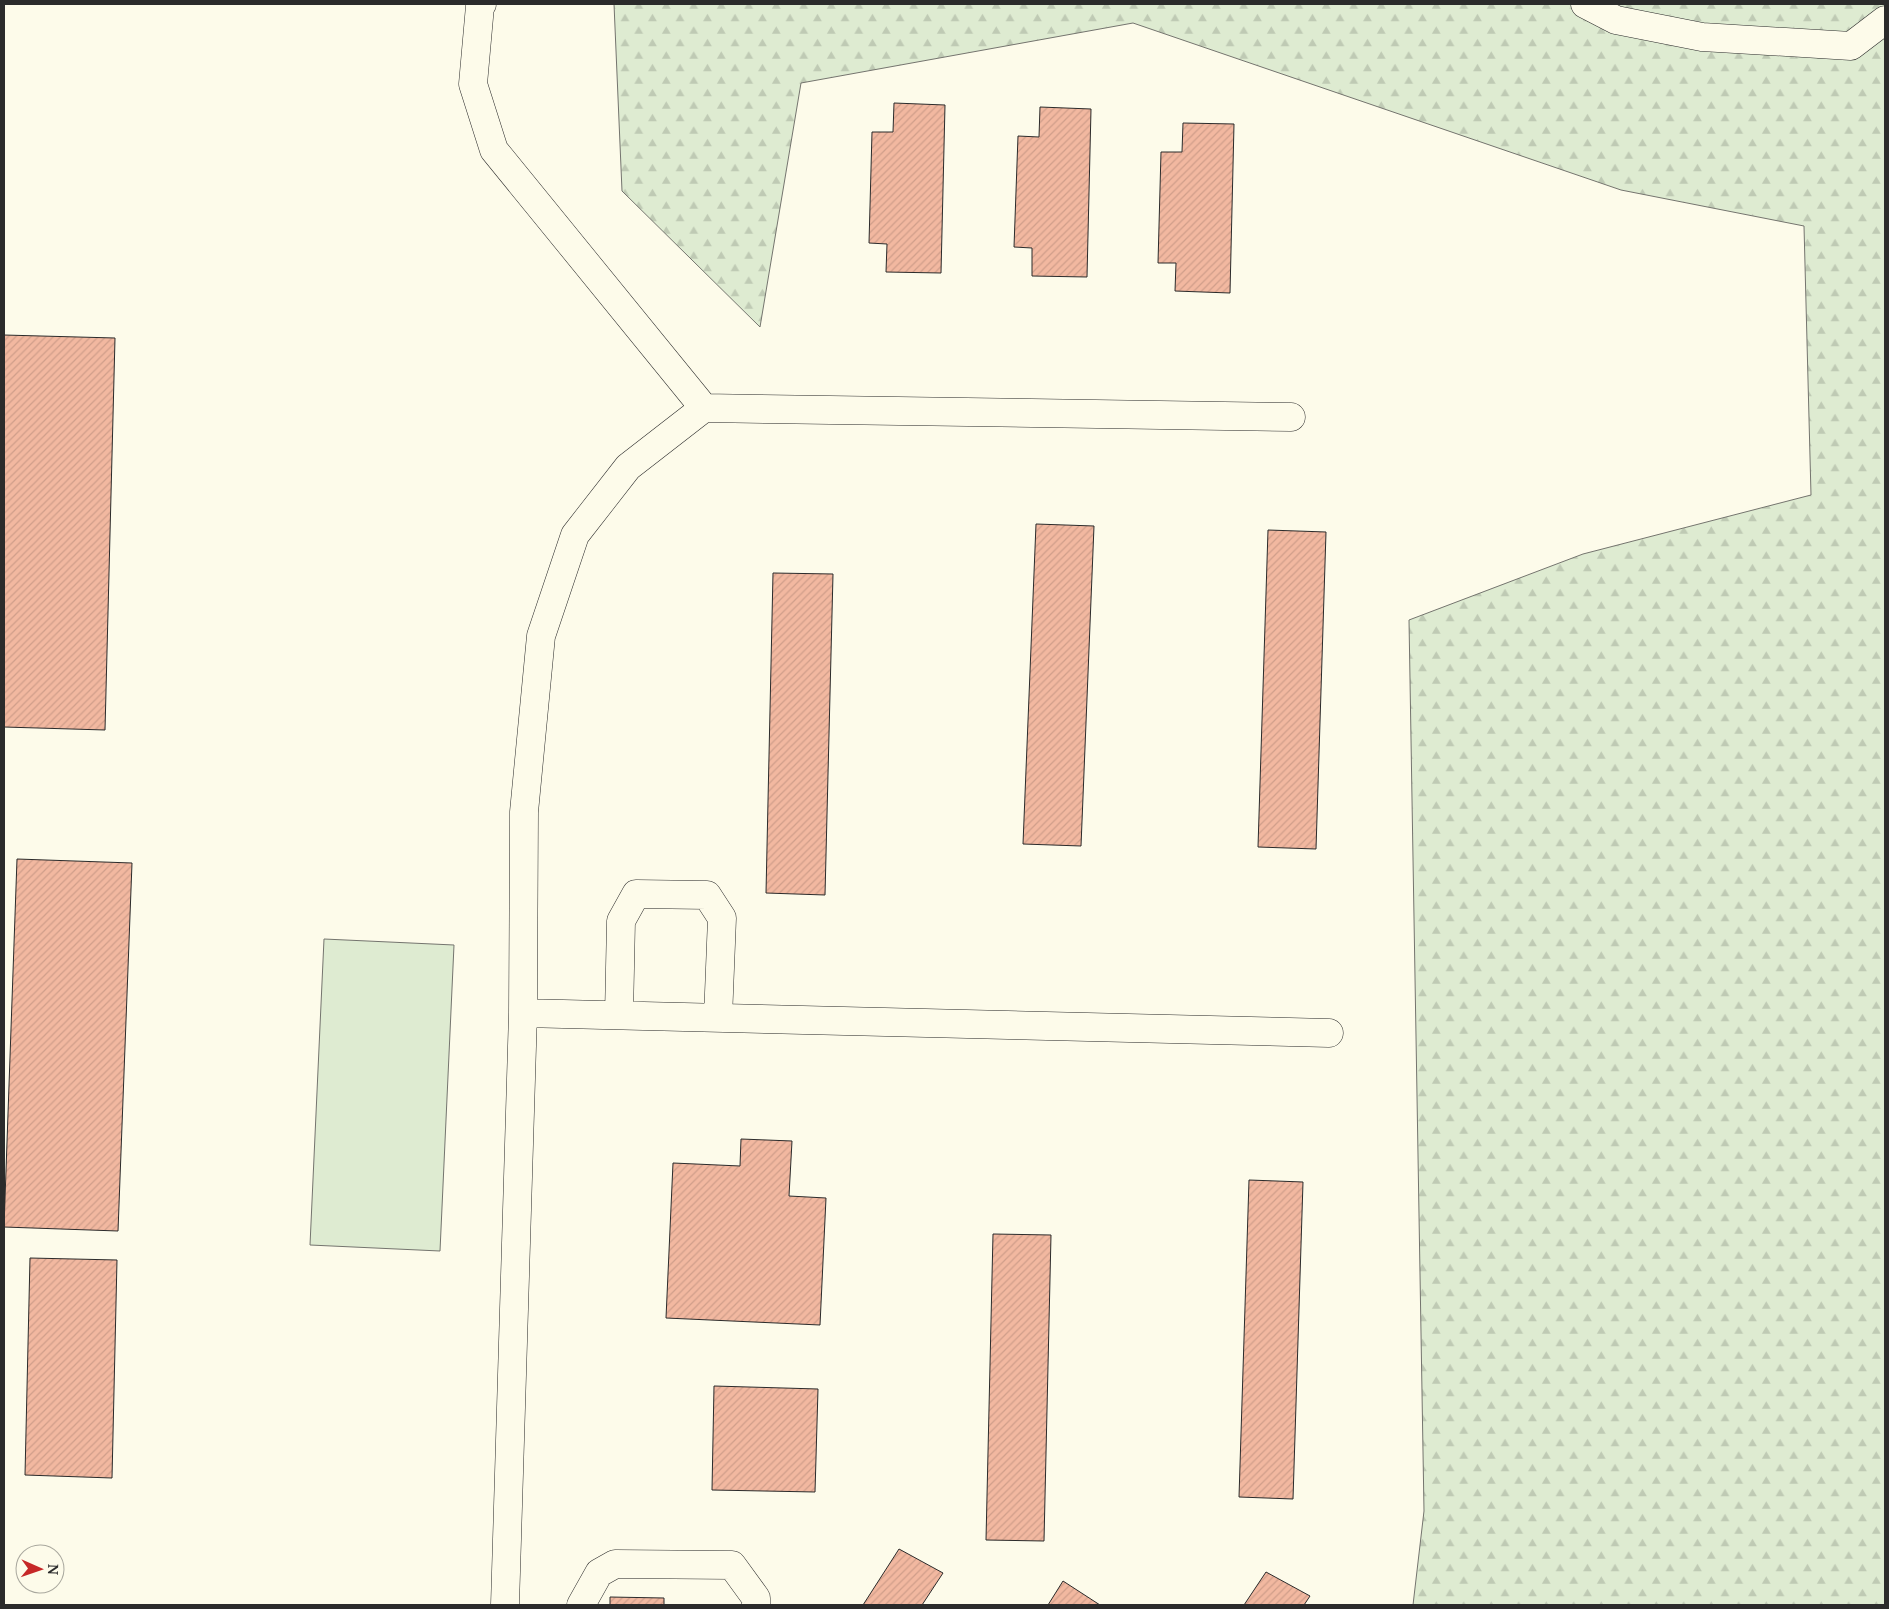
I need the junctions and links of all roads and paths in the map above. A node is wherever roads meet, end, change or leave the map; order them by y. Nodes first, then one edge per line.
1 (481, 4) edge
2 (1584, 4) edge
3 (1885, 20) edge
4 (704, 408) junction
5 (1291, 416) dead end
6 (523, 1013) junction
7 (619, 1015) junction
8 (718, 1018) junction
9 (1329, 1033) dead end
10 (505, 1605) edge
11 (581, 1605) edge
12 (756, 1605) edge

1 - 4 lane
2 - 3 lane
4 - 5 lane
4 - 6 lane
6 - 7 lane
6 - 10 lane
7 - 8 lane
7 - 8 lane
8 - 9 lane
11 - 12 lane

